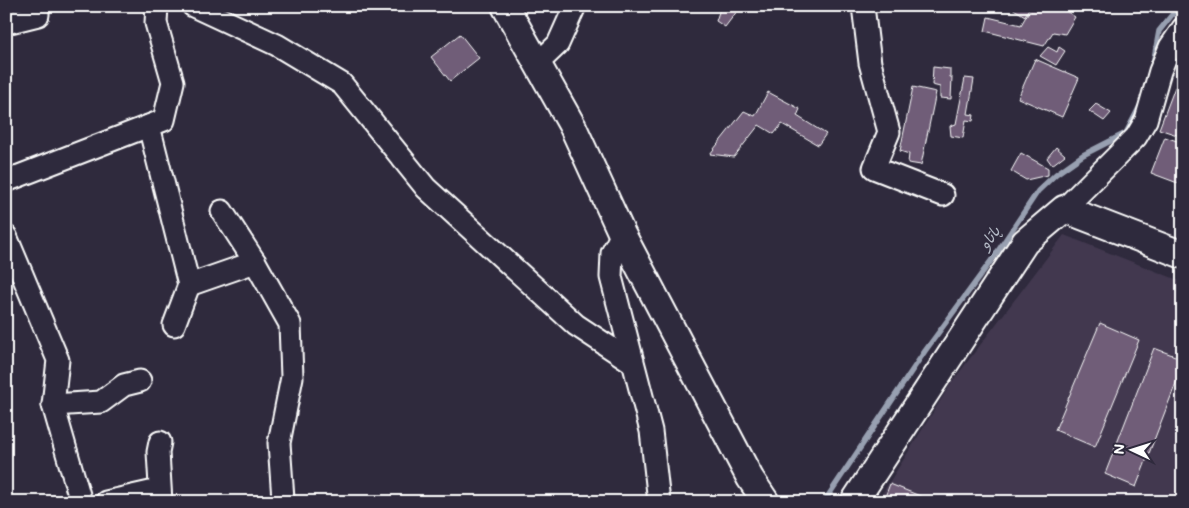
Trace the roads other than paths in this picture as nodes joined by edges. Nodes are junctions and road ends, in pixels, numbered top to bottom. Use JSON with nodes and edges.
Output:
{"nodes":[{"id":1,"x":38,"y":6,"type":"edge"},
{"id":2,"x":157,"y":6,"type":"edge"},
{"id":3,"x":193,"y":6,"type":"edge"},
{"id":4,"x":505,"y":6,"type":"edge"},
{"id":5,"x":575,"y":6,"type":"edge"},
{"id":6,"x":863,"y":6,"type":"edge"},
{"id":7,"x":6,"y":23,"type":"edge"},
{"id":8,"x":1183,"y":28,"type":"edge"},
{"id":9,"x":537,"y":64,"type":"junction"},
{"id":10,"x":148,"y":126,"type":"junction"},
{"id":11,"x":6,"y":181,"type":"edge"},
{"id":12,"x":943,"y":196,"type":"dead end"},
{"id":13,"x":1064,"y":209,"type":"junction"},
{"id":14,"x":222,"y":211,"type":"dead end"},
{"id":15,"x":622,"y":234,"type":"junction"},
{"id":16,"x":6,"y":236,"type":"edge"},
{"id":17,"x":1183,"y":255,"type":"edge"},
{"id":18,"x":255,"y":262,"type":"junction"},
{"id":19,"x":189,"y":285,"type":"junction"},
{"id":20,"x":174,"y":324,"type":"dead end"},
{"id":21,"x":632,"y":362,"type":"junction"},
{"id":22,"x":140,"y":381,"type":"dead end"},
{"id":23,"x":53,"y":405,"type":"junction"},
{"id":24,"x":160,"y":442,"type":"dead end"},
{"id":25,"x":160,"y":496,"type":"edge"},
{"id":26,"x":283,"y":499,"type":"dead end"},
{"id":27,"x":81,"y":502,"type":"edge"},
{"id":28,"x":106,"y":502,"type":"edge"},
{"id":29,"x":659,"y":502,"type":"edge"},
{"id":30,"x":766,"y":502,"type":"edge"},
{"id":31,"x":854,"y":502,"type":"edge"}],
"edges":[{"from":1,"to":7,"type":"street"},
{"from":2,"to":10,"type":"street"},
{"from":3,"to":21,"type":"street"},
{"from":4,"to":9,"type":"street"},
{"from":5,"to":9,"type":"street"},
{"from":6,"to":12,"type":"street"},
{"from":8,"to":13,"type":"street"},
{"from":9,"to":15,"type":"street"},
{"from":10,"to":11,"type":"street"},
{"from":10,"to":19,"type":"street"},
{"from":13,"to":17,"type":"street"},
{"from":13,"to":31,"type":"street"},
{"from":14,"to":18,"type":"street"},
{"from":15,"to":21,"type":"street"},
{"from":15,"to":30,"type":"street"},
{"from":16,"to":23,"type":"street"},
{"from":18,"to":19,"type":"street"},
{"from":18,"to":26,"type":"street"},
{"from":19,"to":20,"type":"street"},
{"from":21,"to":29,"type":"street"},
{"from":22,"to":23,"type":"street"},
{"from":23,"to":27,"type":"street"},
{"from":24,"to":25,"type":"street"},
{"from":25,"to":28,"type":"street"}]}
